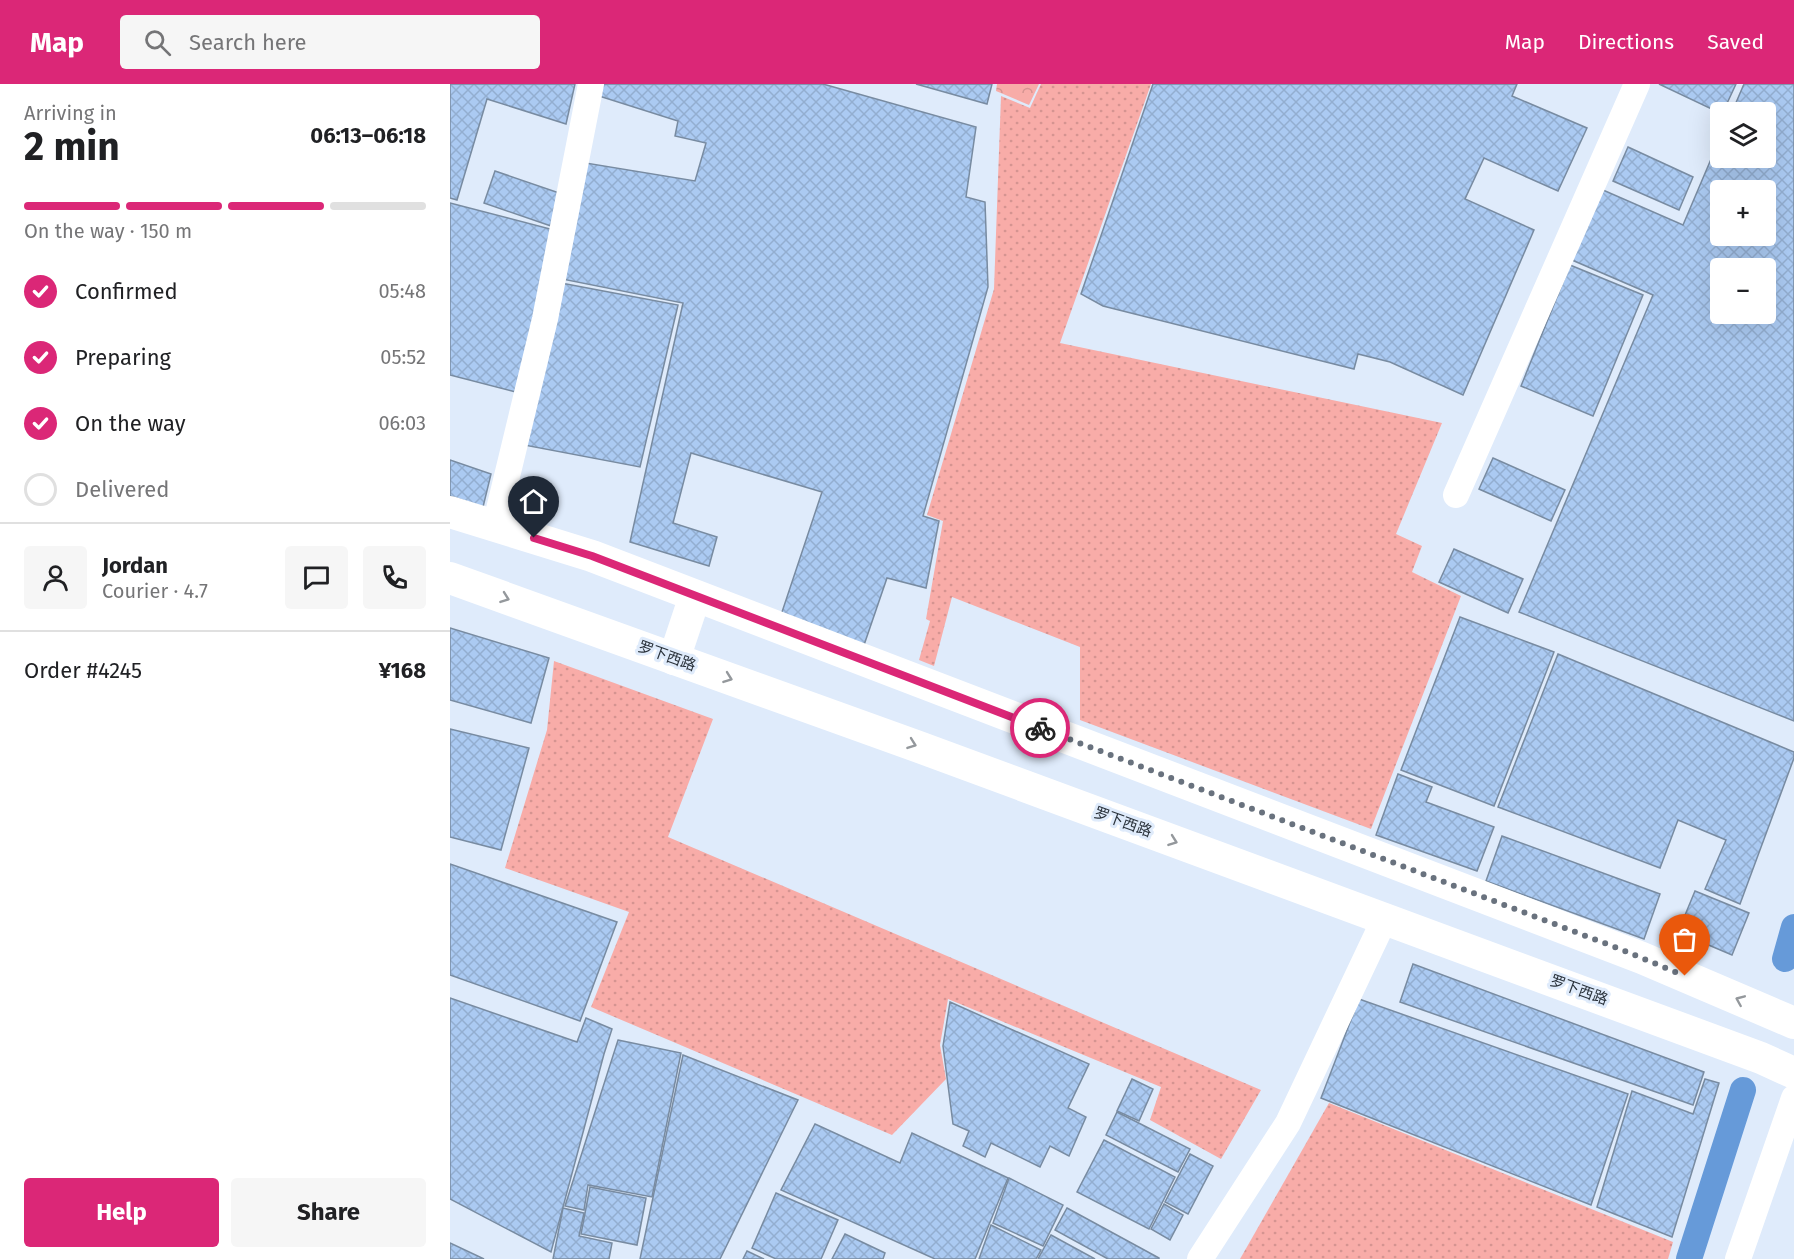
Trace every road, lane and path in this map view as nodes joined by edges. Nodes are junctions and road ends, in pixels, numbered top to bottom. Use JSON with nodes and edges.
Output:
{"nodes":[{"id":1,"x":591,"y":84,"type":"edge"},
{"id":2,"x":1637,"y":84,"type":"edge"},
{"id":3,"x":1456,"y":495,"type":"dead end"},
{"id":4,"x":450,"y":512,"type":"edge"},
{"id":5,"x":495,"y":526,"type":"junction"},
{"id":6,"x":450,"y":578,"type":"edge"},
{"id":7,"x":695,"y":596,"type":"junction"},
{"id":8,"x":674,"y":658,"type":"junction"},
{"id":9,"x":1385,"y":918,"type":"junction"},
{"id":10,"x":1794,"y":1023,"type":"edge"},
{"id":11,"x":1794,"y":1073,"type":"edge"},
{"id":12,"x":1794,"y":1098,"type":"edge"},
{"id":13,"x":1200,"y":1259,"type":"edge"},
{"id":14,"x":1738,"y":1259,"type":"edge"}],
"edges":[{"from":1,"to":5,"type":"street"},
{"from":2,"to":3,"type":"street"},
{"from":4,"to":5,"type":"main road"},
{"from":5,"to":7,"type":"main road"},
{"from":6,"to":8,"type":"main road","name":"罗下西路","one_way":true},
{"from":7,"to":8,"type":"main road"},
{"from":10,"to":7,"type":"main road","one_way":true},
{"from":8,"to":9,"type":"main road","name":"罗下西路","one_way":true},
{"from":9,"to":11,"type":"main road","name":"罗下西路"},
{"from":9,"to":13,"type":"street"},
{"from":12,"to":14,"type":"street"}]}
